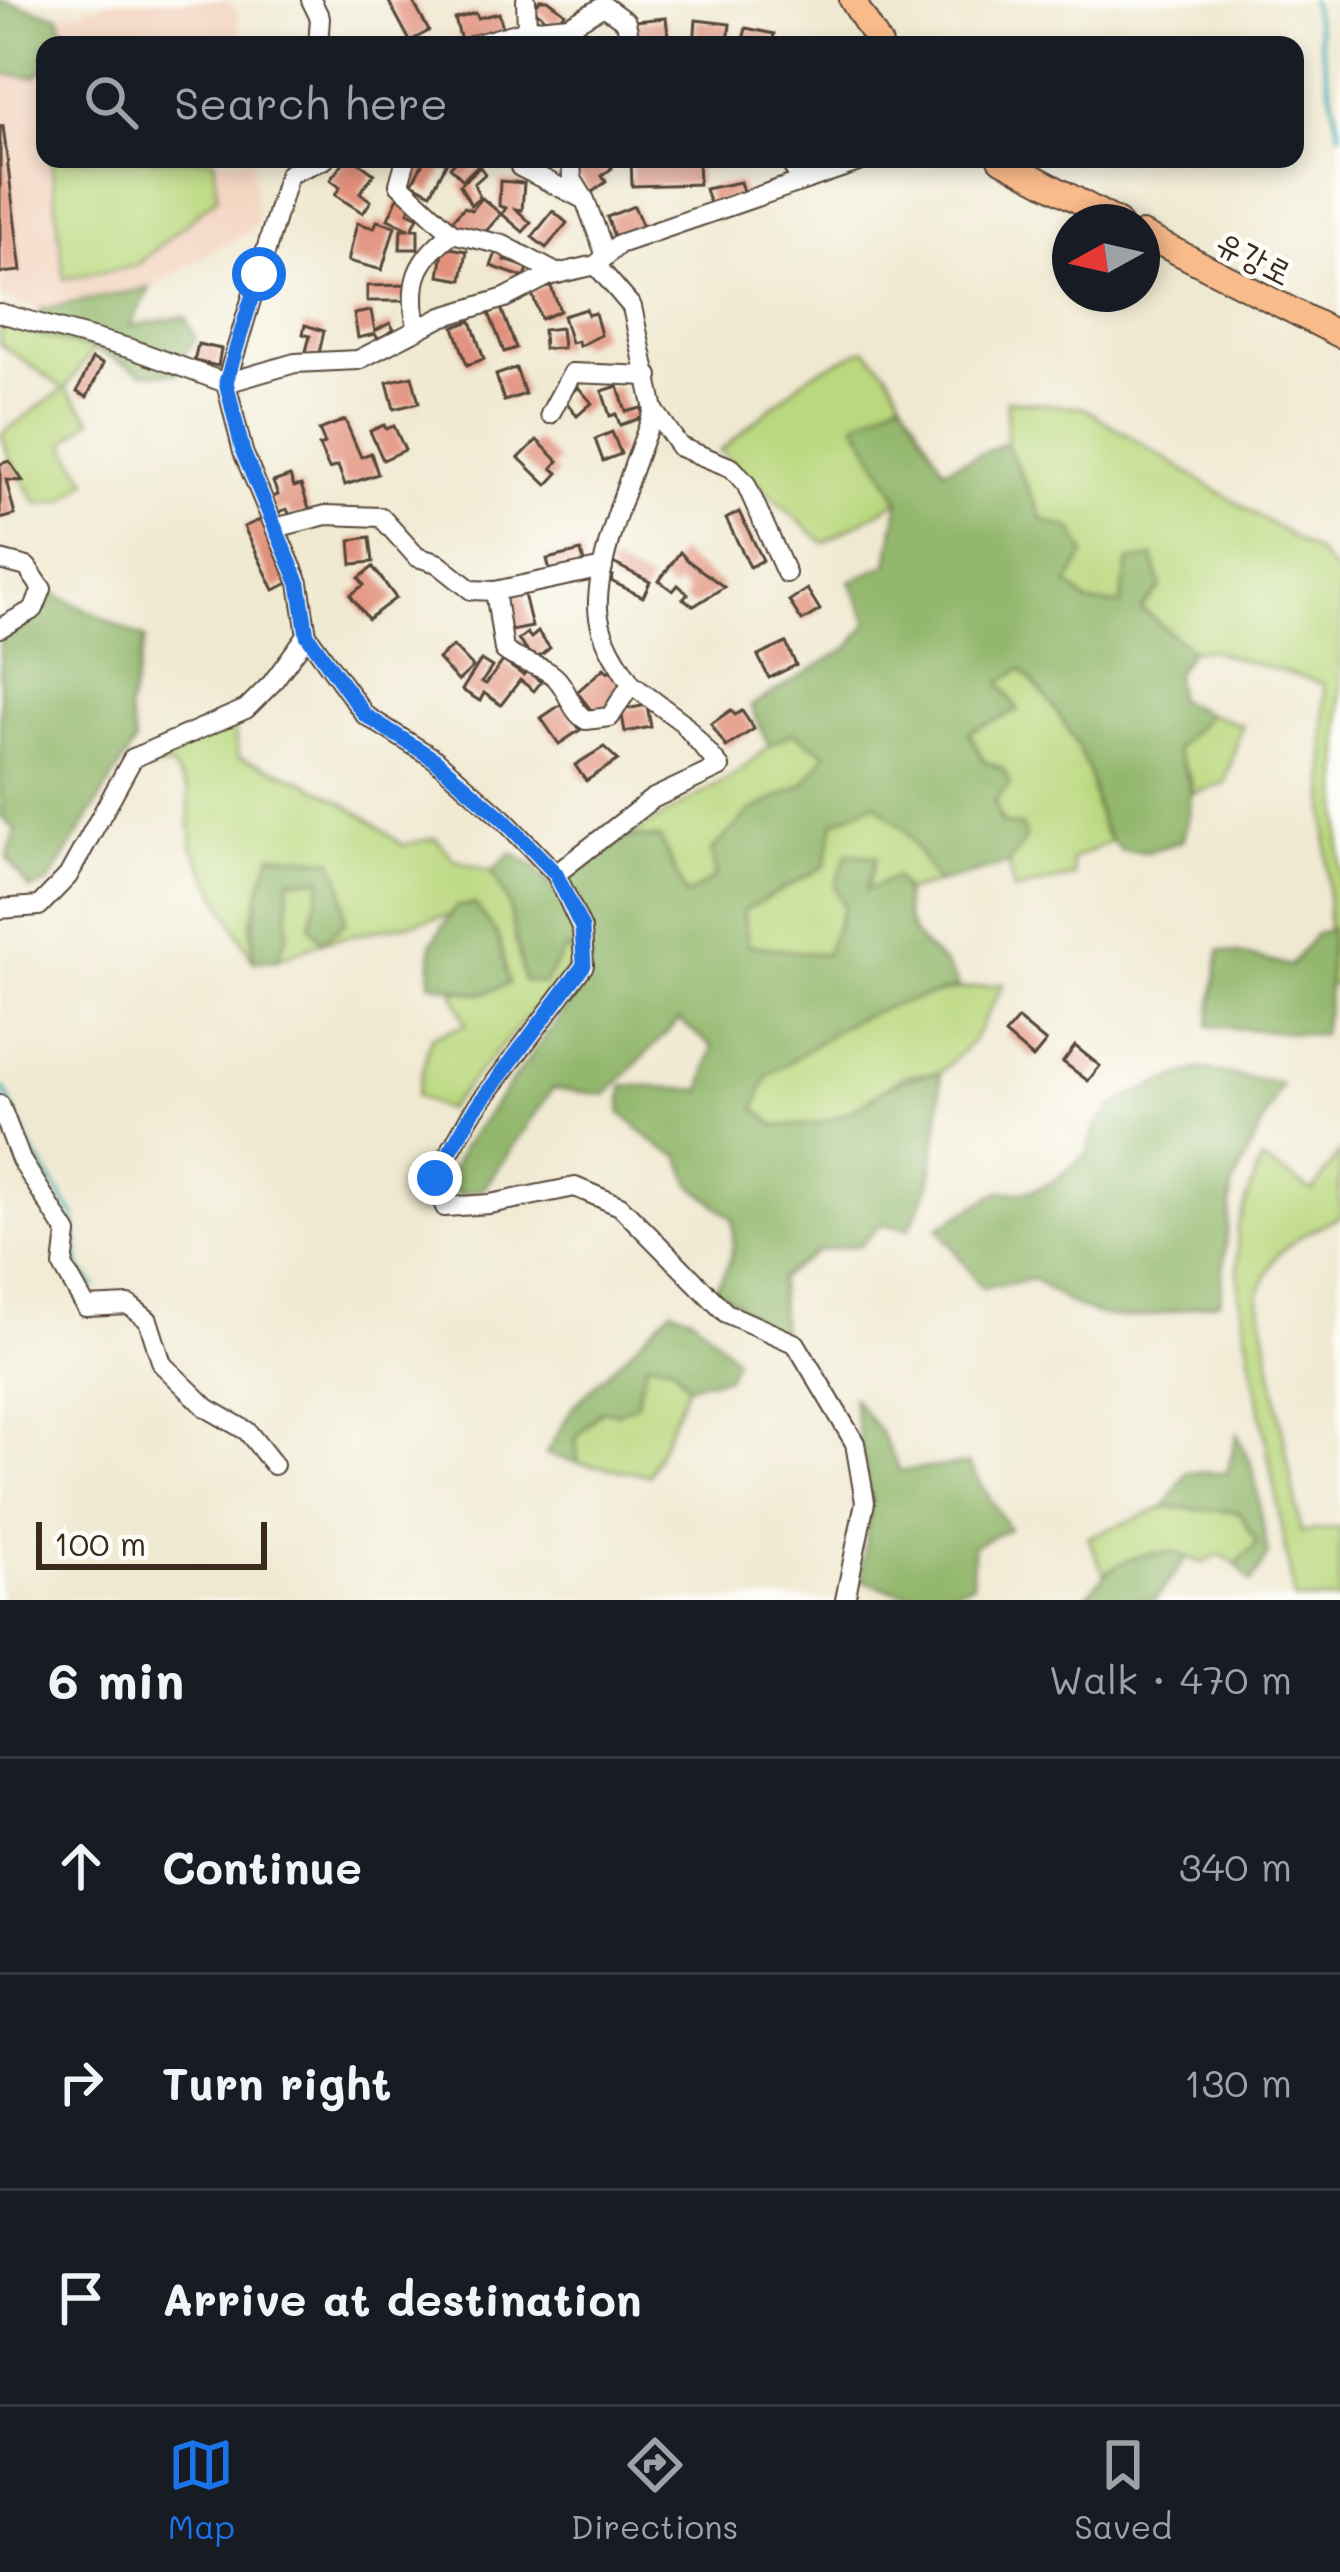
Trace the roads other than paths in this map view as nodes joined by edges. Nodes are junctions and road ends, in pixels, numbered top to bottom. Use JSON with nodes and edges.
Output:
{"nodes":[{"id":1,"x":311,"y":0,"type":"edge"},
{"id":2,"x":526,"y":0,"type":"edge"},
{"id":3,"x":852,"y":0,"type":"edge"},
{"id":4,"x":527,"y":30,"type":"junction"},
{"id":5,"x":319,"y":36,"type":"edge"},
{"id":6,"x":505,"y":36,"type":"edge"},
{"id":7,"x":629,"y":36,"type":"edge"},
{"id":8,"x":874,"y":36,"type":"edge"},
{"id":9,"x":291,"y":168,"type":"edge"},
{"id":10,"x":403,"y":168,"type":"edge"},
{"id":11,"x":522,"y":168,"type":"edge"},
{"id":12,"x":571,"y":168,"type":"edge"},
{"id":13,"x":794,"y":168,"type":"edge"},
{"id":14,"x":840,"y":168,"type":"edge"},
{"id":15,"x":1017,"y":168,"type":"edge"},
{"id":16,"x":802,"y":181,"type":"junction"},
{"id":17,"x":585,"y":200,"type":"junction"},
{"id":18,"x":1084,"y":204,"type":"edge"},
{"id":19,"x":452,"y":232,"type":"junction"},
{"id":20,"x":1160,"y":244,"type":"edge"},
{"id":21,"x":601,"y":261,"type":"junction"},
{"id":22,"x":558,"y":274,"type":"junction"},
{"id":23,"x":0,"y":313,"type":"edge"},
{"id":24,"x":417,"y":330,"type":"junction"},
{"id":25,"x":1340,"y":335,"type":"edge"},
{"id":26,"x":649,"y":376,"type":"junction"},
{"id":27,"x":226,"y":382,"type":"junction"},
{"id":28,"x":654,"y":410,"type":"junction"},
{"id":29,"x":550,"y":414,"type":"dead end"},
{"id":30,"x":275,"y":528,"type":"junction"},
{"id":31,"x":0,"y":560,"type":"edge"},
{"id":32,"x":603,"y":568,"type":"junction"},
{"id":33,"x":786,"y":573,"type":"dead end"},
{"id":34,"x":496,"y":591,"type":"junction"},
{"id":35,"x":0,"y":628,"type":"edge"},
{"id":36,"x":307,"y":635,"type":"junction"},
{"id":37,"x":631,"y":684,"type":"junction"},
{"id":38,"x":556,"y":874,"type":"junction"},
{"id":39,"x":0,"y":909,"type":"edge"},
{"id":40,"x":0,"y":1105,"type":"edge"},
{"id":41,"x":274,"y":1466,"type":"dead end"},
{"id":42,"x":845,"y":1600,"type":"edge"}],
"edges":[{"from":1,"to":5,"type":"street"},
{"from":2,"to":4,"type":"street"},
{"from":3,"to":8,"type":"main road"},
{"from":4,"to":6,"type":"street"},
{"from":4,"to":7,"type":"street"},
{"from":9,"to":27,"type":"street"},
{"from":10,"to":19,"type":"street"},
{"from":11,"to":17,"type":"street"},
{"from":12,"to":17,"type":"street"},
{"from":13,"to":16,"type":"street"},
{"from":14,"to":16,"type":"street"},
{"from":15,"to":18,"type":"main road"},
{"from":16,"to":21,"type":"street"},
{"from":17,"to":21,"type":"street"},
{"from":19,"to":22,"type":"street"},
{"from":19,"to":24,"type":"street"},
{"from":20,"to":25,"type":"main road","name":"유강로"},
{"from":21,"to":22,"type":"street"},
{"from":21,"to":26,"type":"street"},
{"from":22,"to":24,"type":"street"},
{"from":23,"to":27,"type":"street"},
{"from":24,"to":27,"type":"street"},
{"from":26,"to":28,"type":"street"},
{"from":26,"to":29,"type":"street"},
{"from":27,"to":30,"type":"street"},
{"from":28,"to":32,"type":"street"},
{"from":28,"to":33,"type":"street"},
{"from":30,"to":34,"type":"street"},
{"from":30,"to":36,"type":"street"},
{"from":31,"to":35,"type":"street"},
{"from":32,"to":34,"type":"street"},
{"from":32,"to":37,"type":"street"},
{"from":34,"to":37,"type":"street"},
{"from":36,"to":38,"type":"street"},
{"from":36,"to":39,"type":"street"},
{"from":37,"to":38,"type":"street"},
{"from":38,"to":42,"type":"street"},
{"from":40,"to":41,"type":"street"}]}
